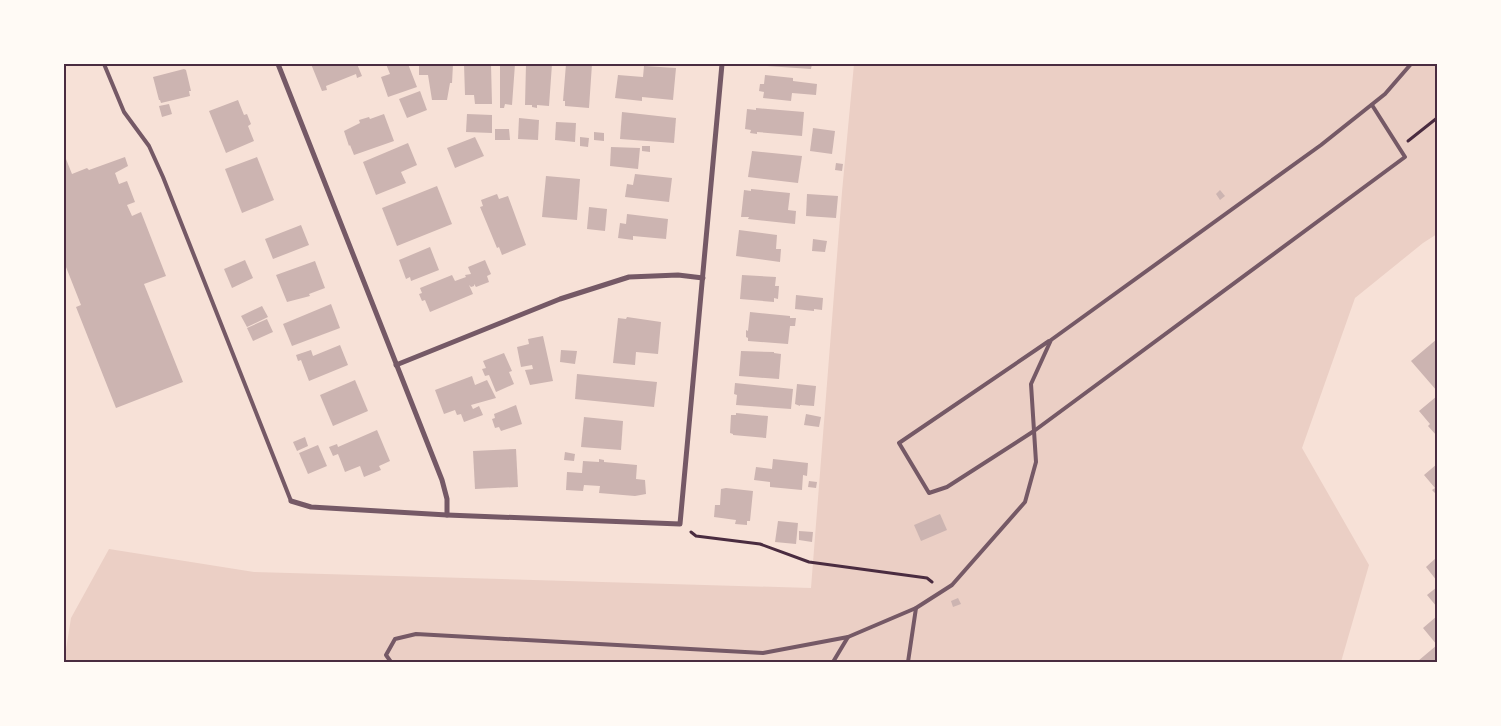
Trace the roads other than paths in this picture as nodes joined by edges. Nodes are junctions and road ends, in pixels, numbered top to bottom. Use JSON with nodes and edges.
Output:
{"nodes":[{"id":1,"x":104,"y":64,"type":"edge"},
{"id":2,"x":278,"y":64,"type":"edge"},
{"id":3,"x":722,"y":64,"type":"edge"},
{"id":4,"x":1411,"y":64,"type":"edge"},
{"id":5,"x":1372,"y":105,"type":"junction"},
{"id":6,"x":703,"y":278,"type":"junction"},
{"id":7,"x":1051,"y":340,"type":"junction"},
{"id":8,"x":396,"y":365,"type":"junction"},
{"id":9,"x":1034,"y":431,"type":"junction"},
{"id":10,"x":291,"y":502,"type":"joint"},
{"id":11,"x":447,"y":515,"type":"junction"},
{"id":12,"x":916,"y":608,"type":"junction"},
{"id":13,"x":848,"y":637,"type":"junction"},
{"id":14,"x":391,"y":662,"type":"edge"},
{"id":15,"x":833,"y":662,"type":"edge"},
{"id":16,"x":908,"y":662,"type":"edge"}],
"edges":[{"from":1,"to":10,"type":"lane"},
{"from":2,"to":8,"type":"street"},
{"from":3,"to":6,"type":"street"},
{"from":4,"to":5,"type":"lane"},
{"from":5,"to":7,"type":"lane"},
{"from":5,"to":9,"type":"lane"},
{"from":6,"to":8,"type":"street"},
{"from":6,"to":11,"type":"street"},
{"from":7,"to":9,"type":"lane"},
{"from":7,"to":9,"type":"lane"},
{"from":8,"to":11,"type":"street"},
{"from":9,"to":12,"type":"lane"},
{"from":10,"to":11,"type":"street"},
{"from":12,"to":13,"type":"lane"},
{"from":12,"to":16,"type":"lane"},
{"from":13,"to":14,"type":"lane"},
{"from":13,"to":15,"type":"lane"}]}
